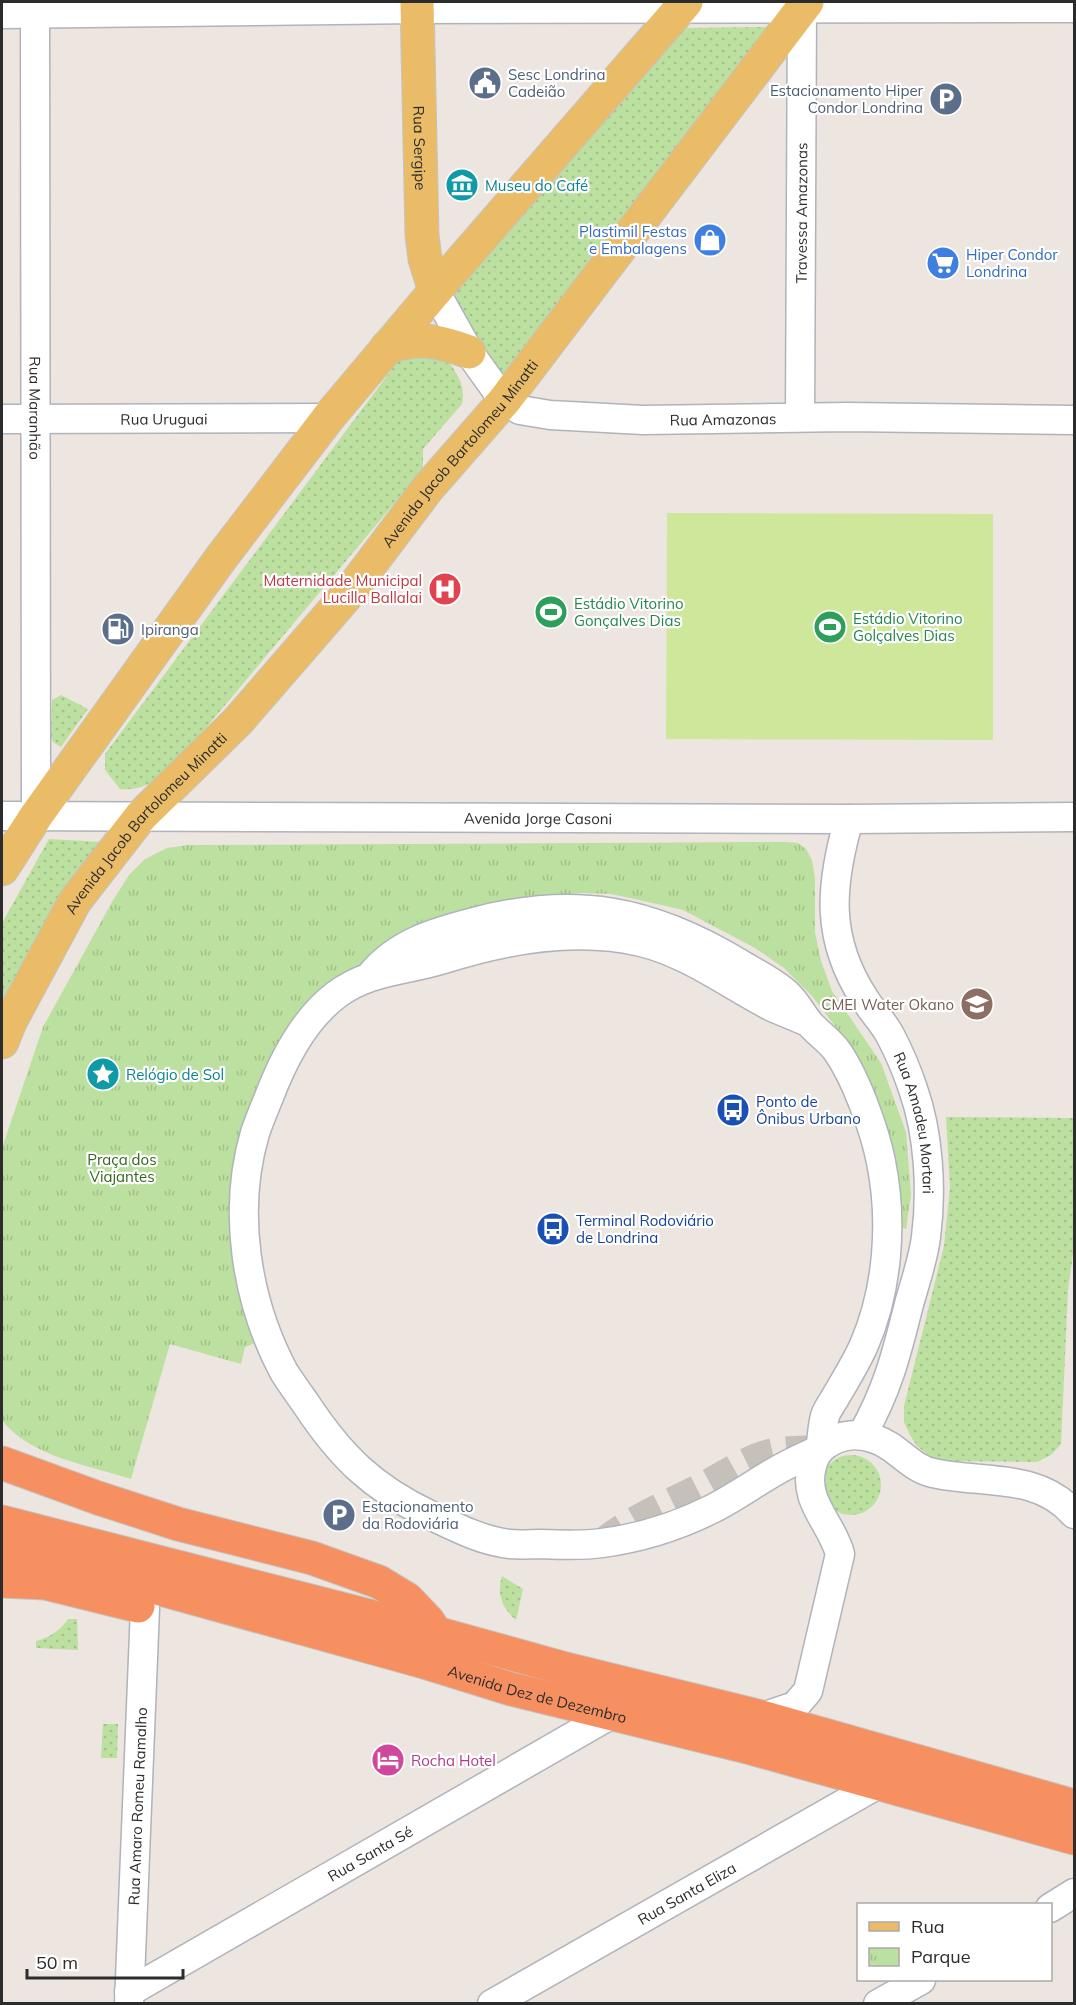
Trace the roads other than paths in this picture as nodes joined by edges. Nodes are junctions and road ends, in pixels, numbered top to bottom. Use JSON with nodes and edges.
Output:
{"nodes":[{"id":1,"x":417,"y":5,"type":"edge"},
{"id":2,"x":804,"y":5,"type":"edge"},
{"id":3,"x":682,"y":6,"type":"edge"},
{"id":4,"x":35,"y":8,"type":"edge"},
{"id":5,"x":1074,"y":8,"type":"edge"},
{"id":6,"x":2,"y":14,"type":"edge"},
{"id":7,"x":435,"y":291,"type":"junction"},
{"id":8,"x":387,"y":347,"type":"junction"},
{"id":9,"x":469,"y":352,"type":"junction"},
{"id":10,"x":504,"y":401,"type":"junction"},
{"id":11,"x":800,"y":417,"type":"junction"},
{"id":12,"x":2,"y":418,"type":"edge"},
{"id":13,"x":37,"y":418,"type":"junction"},
{"id":14,"x":328,"y":418,"type":"junction"},
{"id":15,"x":1074,"y":420,"type":"edge"},
{"id":16,"x":2,"y":816,"type":"edge"},
{"id":17,"x":36,"y":816,"type":"junction"},
{"id":18,"x":141,"y":816,"type":"junction"},
{"id":19,"x":1074,"y":817,"type":"edge"},
{"id":20,"x":849,"y":819,"type":"junction"},
{"id":21,"x":2,"y":869,"type":"edge"},
{"id":22,"x":2,"y":1042,"type":"edge"},
{"id":23,"x":862,"y":1435,"type":"junction"},
{"id":24,"x":820,"y":1449,"type":"junction"},
{"id":25,"x":2,"y":1463,"type":"edge"},
{"id":26,"x":1074,"y":1514,"type":"edge"},
{"id":27,"x":2,"y":1522,"type":"edge"},
{"id":28,"x":2,"y":1548,"type":"edge"},
{"id":29,"x":85,"y":1556,"type":"junction"},
{"id":30,"x":2,"y":1581,"type":"edge"},
{"id":31,"x":145,"y":1608,"type":"junction"},
{"id":32,"x":430,"y":1648,"type":"junction"},
{"id":33,"x":610,"y":1714,"type":"junction"},
{"id":34,"x":762,"y":1717,"type":"junction"},
{"id":35,"x":880,"y":1784,"type":"junction"},
{"id":36,"x":1074,"y":1806,"type":"edge"},
{"id":37,"x":1074,"y":1838,"type":"edge"},
{"id":38,"x":1074,"y":1893,"type":"edge"},
{"id":39,"x":1052,"y":1907,"type":"edge"},
{"id":40,"x":919,"y":1981,"type":"edge"},
{"id":41,"x":129,"y":1998,"type":"edge"},
{"id":42,"x":492,"y":2004,"type":"edge"},
{"id":43,"x":878,"y":2004,"type":"edge"}],
"edges":[{"from":1,"to":3,"type":"street"},
{"from":1,"to":4,"type":"street"},
{"from":1,"to":7,"type":"main road","name":"Rua Sergipe"},
{"from":2,"to":3,"type":"street"},
{"from":2,"to":5,"type":"street"},
{"from":2,"to":10,"type":"main road","name":"Avenida Jacob Bartolomeu Minatti"},
{"from":2,"to":11,"type":"street","name":"Travessa Amazonas"},
{"from":3,"to":7,"type":"main road"},
{"from":4,"to":6,"type":"street"},
{"from":4,"to":13,"type":"street","name":"Rua Maranhão"},
{"from":7,"to":8,"type":"main road"},
{"from":7,"to":9,"type":"street"},
{"from":8,"to":9,"type":"main road"},
{"from":8,"to":14,"type":"main road"},
{"from":9,"to":10,"type":"street"},
{"from":10,"to":11,"type":"street","name":"Rua Amazonas"},
{"from":10,"to":18,"type":"main road","name":"Avenida Jacob Bartolomeu Minatti"},
{"from":11,"to":15,"type":"street","name":"Rua Amazonas"},
{"from":12,"to":13,"type":"street","name":"Rua Uruguai"},
{"from":13,"to":14,"type":"street","name":"Rua Uruguai"},
{"from":13,"to":17,"type":"street","name":"Rua Maranhão"},
{"from":14,"to":17,"type":"main road"},
{"from":16,"to":17,"type":"street","name":"Avenida Jorge Casoni"},
{"from":17,"to":18,"type":"street","name":"Avenida Jorge Casoni"},
{"from":17,"to":21,"type":"main road"},
{"from":18,"to":20,"type":"street","name":"Avenida Jorge Casoni"},
{"from":18,"to":22,"type":"main road","name":"Avenida Jacob Bartolomeu Minatti"},
{"from":19,"to":20,"type":"street","name":"Avenida Jorge Casoni"},
{"from":20,"to":23,"type":"street","name":"Rua Amadeu Mortari"},
{"from":23,"to":24,"type":"street"},
{"from":23,"to":26,"type":"street"},
{"from":24,"to":24,"type":"street"},
{"from":24,"to":34,"type":"street"},
{"from":25,"to":32,"type":"highway"},
{"from":27,"to":29,"type":"highway","name":"Avenida Dez de Dezembro"},
{"from":28,"to":29,"type":"highway","name":"Avenida Dez de Dezembro"},
{"from":29,"to":32,"type":"highway","name":"Avenida Dez de Dezembro"},
{"from":30,"to":31,"type":"highway"},
{"from":31,"to":32,"type":"highway"},
{"from":31,"to":41,"type":"street","name":"Rua Amaro Romeu Ramalho"},
{"from":32,"to":33,"type":"highway","name":"Avenida Dez de Dezembro"},
{"from":32,"to":34,"type":"highway","name":"Avenida Dez de Dezembro"},
{"from":33,"to":35,"type":"highway","name":"Avenida Dez de Dezembro"},
{"from":33,"to":41,"type":"street","name":"Rua Santa Sé"},
{"from":34,"to":36,"type":"highway","name":"Avenida Dez de Dezembro"},
{"from":35,"to":37,"type":"highway","name":"Avenida Dez de Dezembro"},
{"from":35,"to":42,"type":"street","name":"Rua Santa Eliza"},
{"from":38,"to":39,"type":"street"},
{"from":40,"to":43,"type":"street"}]}
